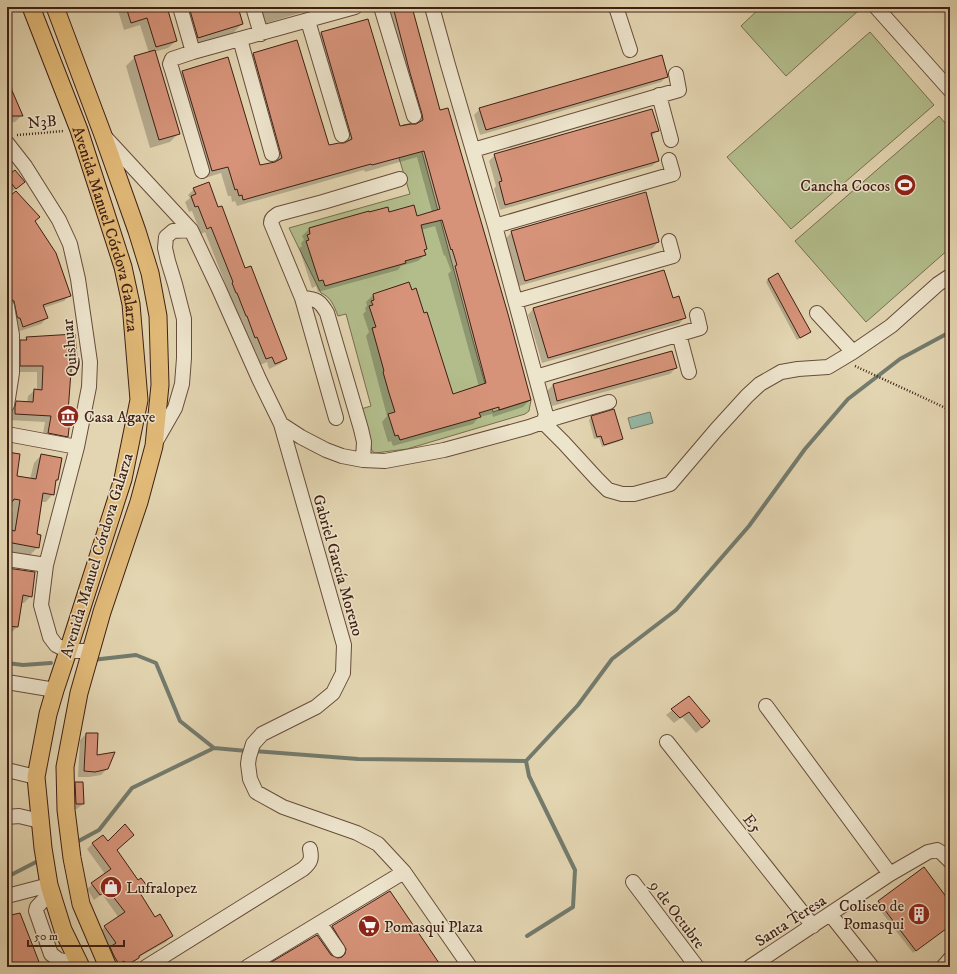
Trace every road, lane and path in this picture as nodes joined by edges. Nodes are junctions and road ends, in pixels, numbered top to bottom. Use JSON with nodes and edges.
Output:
{"nodes":[{"id":1,"x":31,"y":7,"type":"edge"},
{"id":2,"x":55,"y":7,"type":"edge"},
{"id":3,"x":180,"y":7,"type":"edge"},
{"id":4,"x":253,"y":7,"type":"edge"},
{"id":5,"x":355,"y":7,"type":"edge"},
{"id":6,"x":381,"y":7,"type":"edge"},
{"id":7,"x":616,"y":7,"type":"edge"},
{"id":8,"x":876,"y":7,"type":"edge"},
{"id":9,"x":436,"y":8,"type":"edge"},
{"id":10,"x":331,"y":10,"type":"edge"},
{"id":11,"x":308,"y":21,"type":"junction"},
{"id":12,"x":261,"y":34,"type":"junction"},
{"id":13,"x":240,"y":39,"type":"junction"},
{"id":14,"x":630,"y":50,"type":"dead end"},
{"id":15,"x":193,"y":52,"type":"junction"},
{"id":16,"x":676,"y":74,"type":"dead end"},
{"id":17,"x":950,"y":90,"type":"edge"},
{"id":18,"x":659,"y":95,"type":"junction"},
{"id":19,"x":414,"y":116,"type":"dead end"},
{"id":20,"x":79,"y":130,"type":"junction"},
{"id":21,"x":103,"y":135,"type":"junction"},
{"id":22,"x":342,"y":135,"type":"dead end"},
{"id":23,"x":10,"y":139,"type":"edge"},
{"id":24,"x":671,"y":140,"type":"dead end"},
{"id":25,"x":473,"y":150,"type":"junction"},
{"id":26,"x":272,"y":154,"type":"dead end"},
{"id":27,"x":669,"y":160,"type":"dead end"},
{"id":28,"x":202,"y":171,"type":"dead end"},
{"id":29,"x":400,"y":179,"type":"dead end"},
{"id":30,"x":495,"y":226,"type":"junction"},
{"id":31,"x":190,"y":230,"type":"junction"},
{"id":32,"x":669,"y":241,"type":"dead end"},
{"id":33,"x":950,"y":276,"type":"edge"},
{"id":34,"x":302,"y":298,"type":"junction"},
{"id":35,"x":516,"y":301,"type":"junction"},
{"id":36,"x":7,"y":306,"type":"edge"},
{"id":37,"x":817,"y":313,"type":"dead end"},
{"id":38,"x":696,"y":315,"type":"dead end"},
{"id":39,"x":679,"y":334,"type":"junction"},
{"id":40,"x":848,"y":356,"type":"junction"},
{"id":41,"x":689,"y":372,"type":"dead end"},
{"id":42,"x":536,"y":377,"type":"junction"},
{"id":43,"x":609,"y":402,"type":"dead end"},
{"id":44,"x":7,"y":405,"type":"edge"},
{"id":45,"x":950,"y":410,"type":"edge"},
{"id":46,"x":336,"y":418,"type":"dead end"},
{"id":47,"x":543,"y":422,"type":"junction"},
{"id":48,"x":281,"y":424,"type":"junction"},
{"id":49,"x":7,"y":434,"type":"edge"},
{"id":50,"x":77,"y":446,"type":"junction"},
{"id":51,"x":154,"y":446,"type":"junction"},
{"id":52,"x":363,"y":460,"type":"junction"},
{"id":53,"x":7,"y":560,"type":"edge"},
{"id":54,"x":46,"y":566,"type":"junction"},
{"id":55,"x":82,"y":605,"type":"junction"},
{"id":56,"x":102,"y":612,"type":"junction"},
{"id":57,"x":68,"y":651,"type":"junction"},
{"id":58,"x":91,"y":651,"type":"junction"},
{"id":59,"x":7,"y":682,"type":"edge"},
{"id":60,"x":55,"y":690,"type":"junction"},
{"id":61,"x":766,"y":706,"type":"dead end"},
{"id":62,"x":667,"y":742,"type":"dead end"},
{"id":63,"x":7,"y":770,"type":"edge"},
{"id":64,"x":36,"y":777,"type":"junction"},
{"id":65,"x":7,"y":817,"type":"edge"},
{"id":66,"x":40,"y":821,"type":"junction"},
{"id":67,"x":310,"y":849,"type":"dead end"},
{"id":68,"x":950,"y":861,"type":"edge"},
{"id":69,"x":404,"y":872,"type":"junction"},
{"id":70,"x":890,"y":874,"type":"junction"},
{"id":71,"x":632,"y":882,"type":"dead end"},
{"id":72,"x":51,"y":888,"type":"junction"},
{"id":73,"x":7,"y":896,"type":"edge"},
{"id":74,"x":830,"y":914,"type":"junction"},
{"id":75,"x":320,"y":924,"type":"junction"},
{"id":76,"x":813,"y":926,"type":"junction"},
{"id":77,"x":338,"y":950,"type":"dead end"},
{"id":78,"x":950,"y":959,"type":"edge"},
{"id":79,"x":255,"y":965,"type":"edge"},
{"id":80,"x":469,"y":965,"type":"edge"},
{"id":81,"x":81,"y":966,"type":"edge"},
{"id":82,"x":108,"y":967,"type":"edge"},
{"id":83,"x":146,"y":967,"type":"edge"},
{"id":84,"x":697,"y":967,"type":"edge"},
{"id":85,"x":750,"y":967,"type":"edge"},
{"id":86,"x":872,"y":967,"type":"edge"},
{"id":87,"x":943,"y":967,"type":"edge"}],
"edges":[{"from":1,"to":20,"type":"main road","name":"Avenida Manuel Córdova Galarza"},
{"from":2,"to":21,"type":"main road","name":"Avenida Manuel Córdova Galarza"},
{"from":3,"to":15,"type":"street"},
{"from":4,"to":12,"type":"street"},
{"from":5,"to":10,"type":"street"},
{"from":6,"to":19,"type":"street"},
{"from":7,"to":14,"type":"street"},
{"from":8,"to":17,"type":"street"},
{"from":9,"to":25,"type":"street"},
{"from":10,"to":11,"type":"street"},
{"from":11,"to":12,"type":"street"},
{"from":11,"to":22,"type":"street"},
{"from":12,"to":13,"type":"street"},
{"from":13,"to":15,"type":"street"},
{"from":13,"to":26,"type":"street"},
{"from":15,"to":28,"type":"street"},
{"from":16,"to":18,"type":"street"},
{"from":18,"to":24,"type":"street"},
{"from":18,"to":25,"type":"street"},
{"from":20,"to":23,"type":"path","name":"N3B"},
{"from":20,"to":55,"type":"main road","name":"Avenida Manuel Córdova Galarza"},
{"from":21,"to":31,"type":"street","name":"Gabriel García Moreno"},
{"from":21,"to":51,"type":"main road","name":"Avenida Manuel Córdova Galarza"},
{"from":23,"to":50,"type":"street","name":"Quishuar"},
{"from":25,"to":30,"type":"street"},
{"from":27,"to":30,"type":"street"},
{"from":29,"to":34,"type":"street"},
{"from":30,"to":35,"type":"street"},
{"from":31,"to":48,"type":"street","name":"Gabriel García Moreno"},
{"from":31,"to":51,"type":"street"},
{"from":32,"to":35,"type":"street"},
{"from":33,"to":40,"type":"street"},
{"from":34,"to":46,"type":"street"},
{"from":34,"to":52,"type":"street"},
{"from":35,"to":42,"type":"street"},
{"from":36,"to":44,"type":"street"},
{"from":37,"to":40,"type":"street"},
{"from":38,"to":39,"type":"street"},
{"from":39,"to":41,"type":"street"},
{"from":39,"to":42,"type":"street"},
{"from":40,"to":45,"type":"path"},
{"from":40,"to":47,"type":"street"},
{"from":42,"to":47,"type":"street"},
{"from":43,"to":47,"type":"street"},
{"from":47,"to":52,"type":"street"},
{"from":48,"to":52,"type":"street"},
{"from":48,"to":69,"type":"street","name":"Gabriel García Moreno"},
{"from":49,"to":50,"type":"street"},
{"from":50,"to":54,"type":"street","name":"Quishuar"},
{"from":51,"to":56,"type":"main road","name":"Avenida Manuel Córdova Galarza"},
{"from":53,"to":54,"type":"street"},
{"from":54,"to":57,"type":"street","name":"Quishuar"},
{"from":55,"to":56,"type":"main road"},
{"from":55,"to":57,"type":"main road","name":"Avenida Manuel Córdova Galarza"},
{"from":56,"to":58,"type":"main road","name":"Avenida Manuel Córdova Galarza"},
{"from":57,"to":58,"type":"street"},
{"from":57,"to":60,"type":"main road","name":"Avenida Manuel Córdova Galarza"},
{"from":58,"to":82,"type":"main road","name":"Avenida Manuel Córdova Galarza"},
{"from":59,"to":60,"type":"street"},
{"from":60,"to":64,"type":"main road","name":"Avenida Manuel Córdova Galarza"},
{"from":61,"to":70,"type":"street"},
{"from":62,"to":76,"type":"street","name":"E5"},
{"from":63,"to":64,"type":"street"},
{"from":64,"to":66,"type":"main road","name":"Avenida Manuel Córdova Galarza"},
{"from":65,"to":66,"type":"street"},
{"from":66,"to":72,"type":"main road","name":"Avenida Manuel Córdova Galarza"},
{"from":67,"to":83,"type":"street"},
{"from":68,"to":70,"type":"street","name":"Santa Teresa"},
{"from":69,"to":75,"type":"street"},
{"from":69,"to":80,"type":"street","name":"Gabriel García Moreno"},
{"from":70,"to":74,"type":"street","name":"Santa Teresa"},
{"from":71,"to":84,"type":"street","name":"9 de Octubre"},
{"from":72,"to":73,"type":"street"},
{"from":72,"to":81,"type":"main road","name":"Avenida Manuel Córdova Galarza"},
{"from":74,"to":76,"type":"street","name":"Santa Teresa"},
{"from":74,"to":86,"type":"street"},
{"from":75,"to":77,"type":"street"},
{"from":75,"to":79,"type":"street"},
{"from":76,"to":85,"type":"street","name":"Santa Teresa"},
{"from":78,"to":87,"type":"street"}]}
